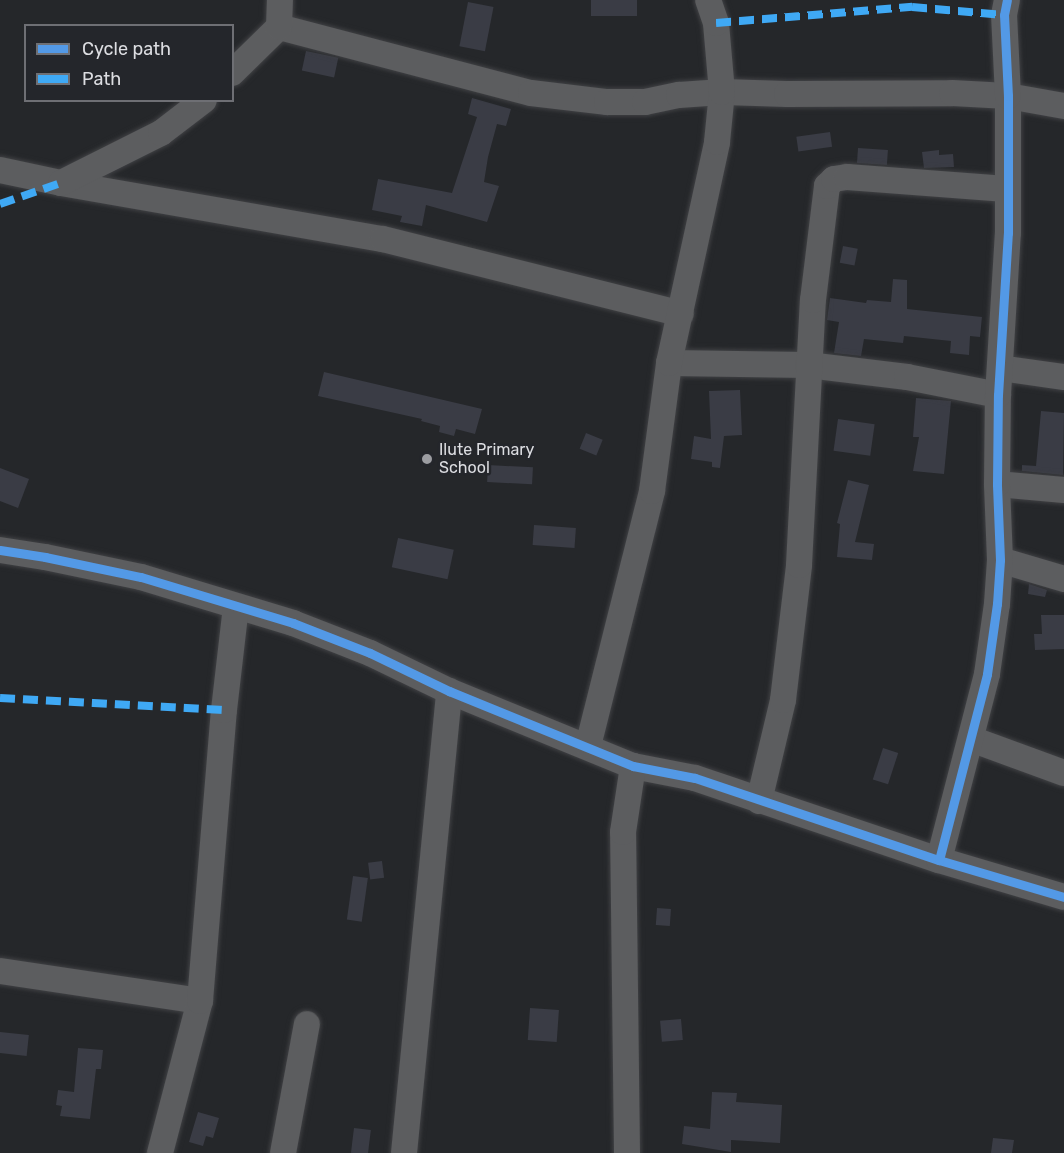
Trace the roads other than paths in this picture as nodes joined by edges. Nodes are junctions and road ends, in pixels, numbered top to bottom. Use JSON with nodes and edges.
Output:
{"nodes":[{"id":1,"x":280,"y":0,"type":"edge"},
{"id":2,"x":708,"y":0,"type":"edge"},
{"id":3,"x":1007,"y":0,"type":"edge"},
{"id":4,"x":279,"y":27,"type":"junction"},
{"id":5,"x":234,"y":71,"type":"edge"},
{"id":6,"x":722,"y":92,"type":"junction"},
{"id":7,"x":1008,"y":96,"type":"junction"},
{"id":8,"x":201,"y":102,"type":"edge"},
{"id":9,"x":1064,"y":106,"type":"edge"},
{"id":10,"x":0,"y":170,"type":"edge"},
{"id":11,"x":61,"y":183,"type":"junction"},
{"id":12,"x":1007,"y":189,"type":"junction"},
{"id":13,"x":681,"y":314,"type":"junction"},
{"id":14,"x":669,"y":363,"type":"junction"},
{"id":15,"x":808,"y":364,"type":"junction"},
{"id":16,"x":1000,"y":368,"type":"junction"},
{"id":17,"x":1064,"y":377,"type":"edge"},
{"id":18,"x":998,"y":395,"type":"junction"},
{"id":19,"x":997,"y":484,"type":"junction"},
{"id":20,"x":1064,"y":490,"type":"edge"},
{"id":21,"x":0,"y":550,"type":"edge"},
{"id":22,"x":1000,"y":560,"type":"junction"},
{"id":23,"x":1064,"y":579,"type":"edge"},
{"id":24,"x":236,"y":607,"type":"junction"},
{"id":25,"x":449,"y":691,"type":"junction"},
{"id":26,"x":971,"y":739,"type":"junction"},
{"id":27,"x":588,"y":746,"type":"junction"},
{"id":28,"x":633,"y":766,"type":"junction"},
{"id":29,"x":1064,"y":773,"type":"edge"},
{"id":30,"x":759,"y":801,"type":"junction"},
{"id":31,"x":939,"y":860,"type":"junction"},
{"id":32,"x":1064,"y":897,"type":"edge"},
{"id":33,"x":0,"y":971,"type":"edge"},
{"id":34,"x":200,"y":1001,"type":"junction"},
{"id":35,"x":307,"y":1024,"type":"dead end"},
{"id":36,"x":160,"y":1153,"type":"edge"},
{"id":37,"x":284,"y":1153,"type":"edge"},
{"id":38,"x":404,"y":1153,"type":"edge"},
{"id":39,"x":627,"y":1153,"type":"edge"}],
"edges":[{"from":1,"to":4,"type":"street"},
{"from":2,"to":6,"type":"street"},
{"from":3,"to":7,"type":"street"},
{"from":4,"to":5,"type":"street"},
{"from":4,"to":6,"type":"street"},
{"from":6,"to":7,"type":"street"},
{"from":6,"to":13,"type":"street"},
{"from":7,"to":9,"type":"street"},
{"from":7,"to":12,"type":"street"},
{"from":8,"to":11,"type":"street"},
{"from":10,"to":11,"type":"street"},
{"from":11,"to":13,"type":"street"},
{"from":12,"to":15,"type":"street"},
{"from":12,"to":16,"type":"street"},
{"from":13,"to":14,"type":"street"},
{"from":14,"to":15,"type":"street"},
{"from":14,"to":27,"type":"street"},
{"from":15,"to":18,"type":"street"},
{"from":15,"to":30,"type":"street"},
{"from":16,"to":17,"type":"street"},
{"from":16,"to":18,"type":"street"},
{"from":18,"to":19,"type":"street"},
{"from":19,"to":20,"type":"street"},
{"from":19,"to":22,"type":"street"},
{"from":21,"to":24,"type":"street"},
{"from":22,"to":23,"type":"street"},
{"from":22,"to":26,"type":"street"},
{"from":24,"to":25,"type":"street"},
{"from":24,"to":34,"type":"street"},
{"from":25,"to":27,"type":"street"},
{"from":25,"to":38,"type":"street"},
{"from":26,"to":29,"type":"street"},
{"from":26,"to":31,"type":"street"},
{"from":27,"to":28,"type":"street"},
{"from":28,"to":30,"type":"street"},
{"from":28,"to":39,"type":"street"},
{"from":30,"to":31,"type":"street"},
{"from":31,"to":32,"type":"street"},
{"from":33,"to":34,"type":"street"},
{"from":34,"to":36,"type":"street"},
{"from":35,"to":37,"type":"street"}]}
